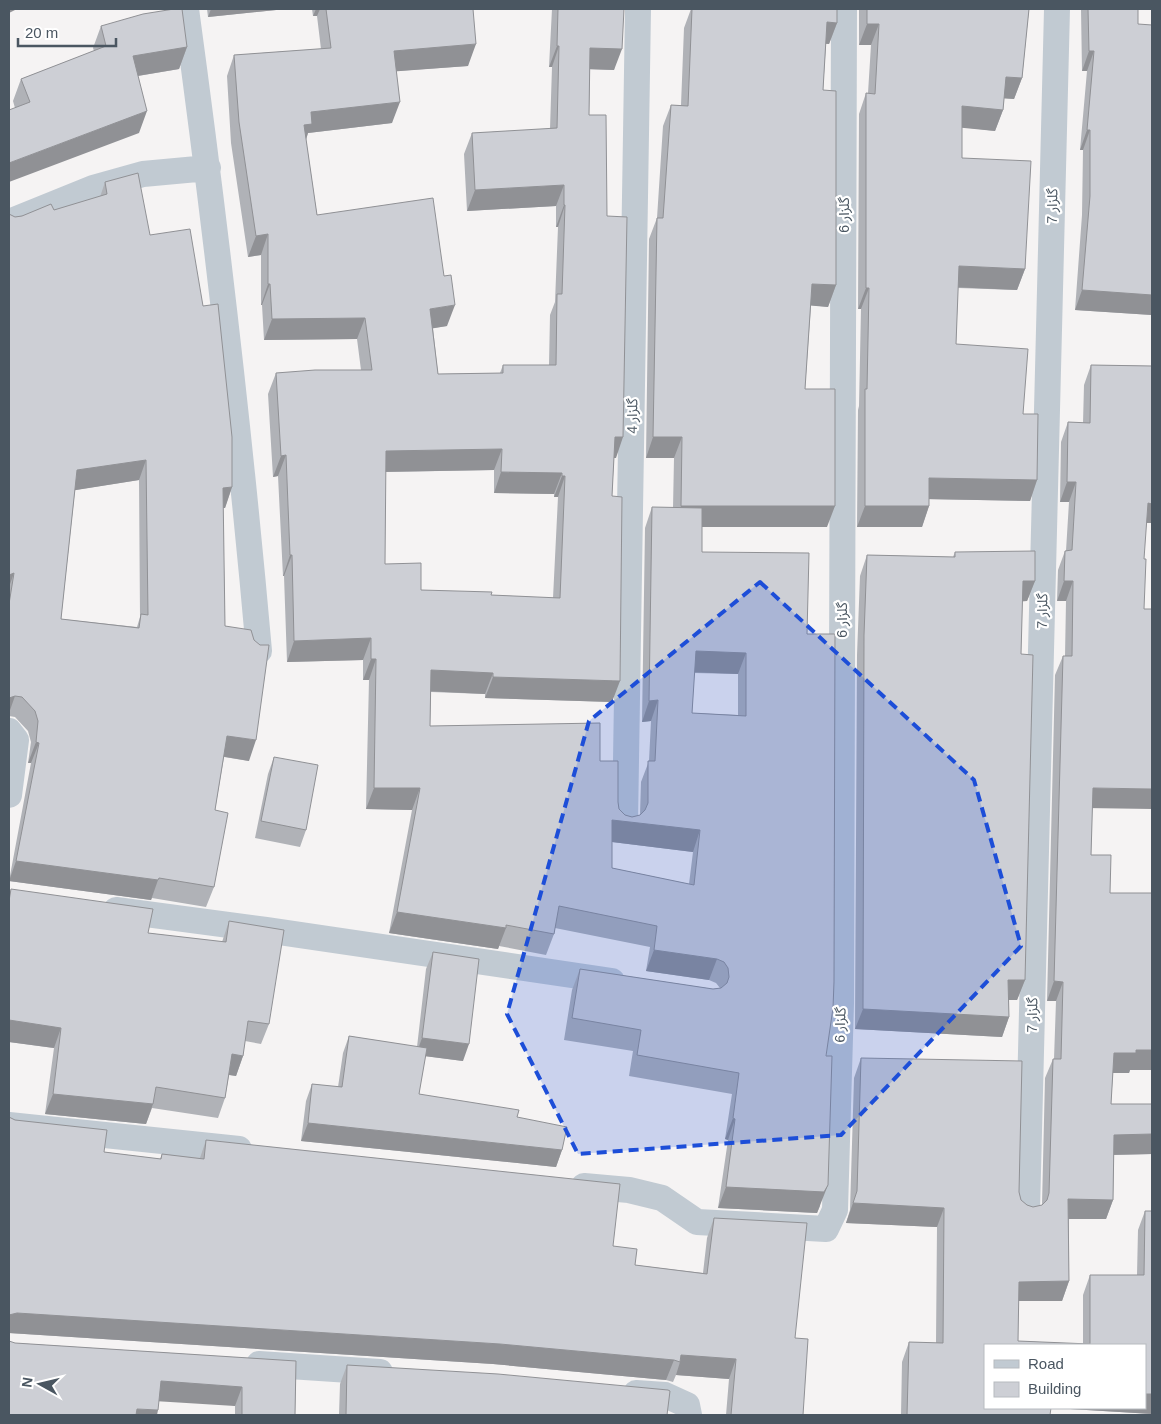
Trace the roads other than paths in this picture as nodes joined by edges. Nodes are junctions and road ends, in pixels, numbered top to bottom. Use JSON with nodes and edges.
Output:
{"nodes":[{"id":1,"x":186,"y":9,"type":"edge"},
{"id":2,"x":638,"y":9,"type":"edge"},
{"id":3,"x":844,"y":9,"type":"edge"},
{"id":4,"x":1057,"y":9,"type":"edge"},
{"id":5,"x":208,"y":168,"type":"junction"},
{"id":6,"x":9,"y":222,"type":"edge"},
{"id":7,"x":259,"y":651,"type":"edge"},
{"id":8,"x":9,"y":731,"type":"edge"},
{"id":9,"x":9,"y":795,"type":"edge"},
{"id":10,"x":625,"y":823,"type":"edge"},
{"id":11,"x":88,"y":906,"type":"edge"},
{"id":12,"x":639,"y":985,"type":"edge"},
{"id":13,"x":9,"y":1125,"type":"edge"},
{"id":14,"x":267,"y":1152,"type":"edge"},
{"id":15,"x":565,"y":1184,"type":"edge"},
{"id":16,"x":1027,"y":1212,"type":"edge"},
{"id":17,"x":236,"y":1362,"type":"edge"},
{"id":18,"x":403,"y":1373,"type":"edge"},
{"id":19,"x":616,"y":1391,"type":"edge"},
{"id":20,"x":689,"y":1415,"type":"edge"}],
"edges":[{"from":1,"to":5,"type":"street"},
{"from":2,"to":10,"type":"street","name":"گلزار 4"},
{"from":3,"to":15,"type":"street","name":"گلزار 6"},
{"from":4,"to":16,"type":"street","name":"گلزار 7"},
{"from":5,"to":6,"type":"street"},
{"from":5,"to":7,"type":"street"},
{"from":8,"to":9,"type":"street"},
{"from":11,"to":12,"type":"street"},
{"from":13,"to":14,"type":"street"},
{"from":17,"to":18,"type":"street"},
{"from":19,"to":20,"type":"street"}]}
